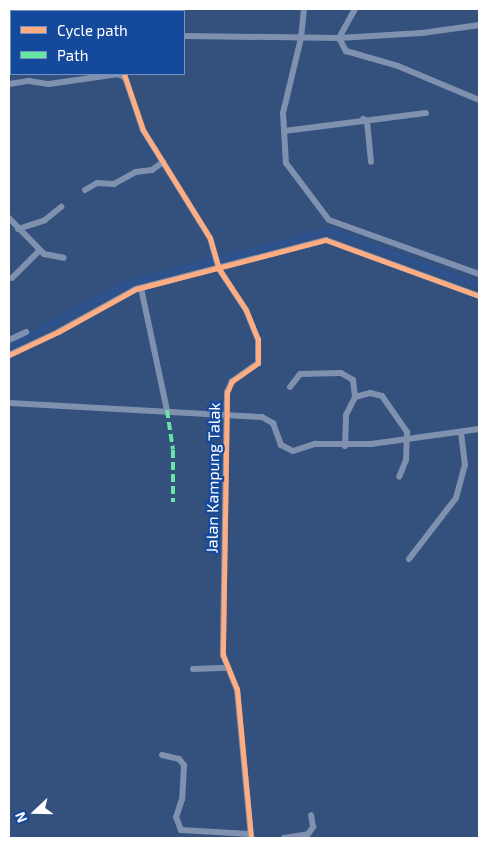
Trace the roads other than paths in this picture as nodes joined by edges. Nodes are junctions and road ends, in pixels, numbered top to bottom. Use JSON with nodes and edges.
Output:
{"nodes":[{"id":1,"x":304,"y":9,"type":"edge"},
{"id":2,"x":355,"y":9,"type":"edge"},
{"id":3,"x":479,"y":25,"type":"edge"},
{"id":4,"x":185,"y":36,"type":"edge"},
{"id":5,"x":301,"y":38,"type":"junction"},
{"id":6,"x":339,"y":38,"type":"junction"},
{"id":7,"x":112,"y":75,"type":"edge"},
{"id":8,"x":124,"y":75,"type":"edge"},
{"id":9,"x":9,"y":84,"type":"edge"},
{"id":10,"x":479,"y":100,"type":"edge"},
{"id":11,"x":426,"y":113,"type":"dead end"},
{"id":12,"x":363,"y":119,"type":"junction"},
{"id":13,"x":284,"y":131,"type":"junction"},
{"id":14,"x":162,"y":162,"type":"junction"},
{"id":15,"x":371,"y":162,"type":"dead end"},
{"id":16,"x":85,"y":190,"type":"dead end"},
{"id":17,"x":61,"y":207,"type":"dead end"},
{"id":18,"x":9,"y":218,"type":"edge"},
{"id":19,"x":18,"y":229,"type":"junction"},
{"id":20,"x":39,"y":251,"type":"junction"},
{"id":21,"x":64,"y":258,"type":"dead end"},
{"id":22,"x":219,"y":267,"type":"junction"},
{"id":23,"x":479,"y":274,"type":"edge"},
{"id":24,"x":12,"y":278,"type":"dead end"},
{"id":25,"x":141,"y":288,"type":"junction"},
{"id":26,"x":479,"y":296,"type":"edge"},
{"id":27,"x":26,"y":332,"type":"dead end"},
{"id":28,"x":9,"y":340,"type":"edge"},
{"id":29,"x":9,"y":355,"type":"edge"},
{"id":30,"x":290,"y":387,"type":"dead end"},
{"id":31,"x":355,"y":396,"type":"junction"},
{"id":32,"x":9,"y":403,"type":"edge"},
{"id":33,"x":167,"y":410,"type":"junction"},
{"id":34,"x":226,"y":415,"type":"junction"},
{"id":35,"x":479,"y":429,"type":"edge"},
{"id":36,"x":461,"y":432,"type":"junction"},
{"id":37,"x":408,"y":438,"type":"junction"},
{"id":38,"x":345,"y":446,"type":"junction"},
{"id":39,"x":399,"y":477,"type":"dead end"},
{"id":40,"x":409,"y":559,"type":"dead end"},
{"id":41,"x":228,"y":668,"type":"junction"},
{"id":42,"x":193,"y":669,"type":"dead end"},
{"id":43,"x":162,"y":755,"type":"dead end"},
{"id":44,"x":311,"y":815,"type":"dead end"},
{"id":45,"x":250,"y":836,"type":"edge"},
{"id":46,"x":284,"y":838,"type":"edge"}],
"edges":[{"from":1,"to":5,"type":"street"},
{"from":2,"to":6,"type":"street"},
{"from":3,"to":6,"type":"street"},
{"from":4,"to":5,"type":"street"},
{"from":5,"to":6,"type":"street"},
{"from":5,"to":13,"type":"street"},
{"from":6,"to":10,"type":"street"},
{"from":7,"to":9,"type":"street"},
{"from":8,"to":14,"type":"street","name":"Jalan Kampung Talak"},
{"from":11,"to":12,"type":"street"},
{"from":12,"to":13,"type":"street"},
{"from":12,"to":15,"type":"street"},
{"from":13,"to":23,"type":"street"},
{"from":14,"to":16,"type":"street"},
{"from":14,"to":22,"type":"street","name":"Jalan Kampung Talak"},
{"from":17,"to":19,"type":"street"},
{"from":18,"to":19,"type":"street"},
{"from":19,"to":20,"type":"street"},
{"from":20,"to":21,"type":"street"},
{"from":20,"to":24,"type":"street"},
{"from":22,"to":25,"type":"street"},
{"from":22,"to":26,"type":"street"},
{"from":22,"to":34,"type":"street","name":"Jalan Kampung Talak"},
{"from":25,"to":29,"type":"street"},
{"from":25,"to":33,"type":"street"},
{"from":27,"to":28,"type":"street"},
{"from":30,"to":31,"type":"street"},
{"from":31,"to":37,"type":"street"},
{"from":31,"to":38,"type":"street"},
{"from":32,"to":33,"type":"street"},
{"from":33,"to":34,"type":"street"},
{"from":34,"to":38,"type":"street"},
{"from":34,"to":41,"type":"street","name":"Jalan Kampung Talak"},
{"from":35,"to":36,"type":"street"},
{"from":36,"to":37,"type":"street"},
{"from":36,"to":40,"type":"street"},
{"from":37,"to":38,"type":"street"},
{"from":37,"to":39,"type":"street"},
{"from":41,"to":42,"type":"street"},
{"from":41,"to":45,"type":"street","name":"Jalan Kampung Talak"},
{"from":43,"to":45,"type":"street"},
{"from":44,"to":46,"type":"street"}]}
